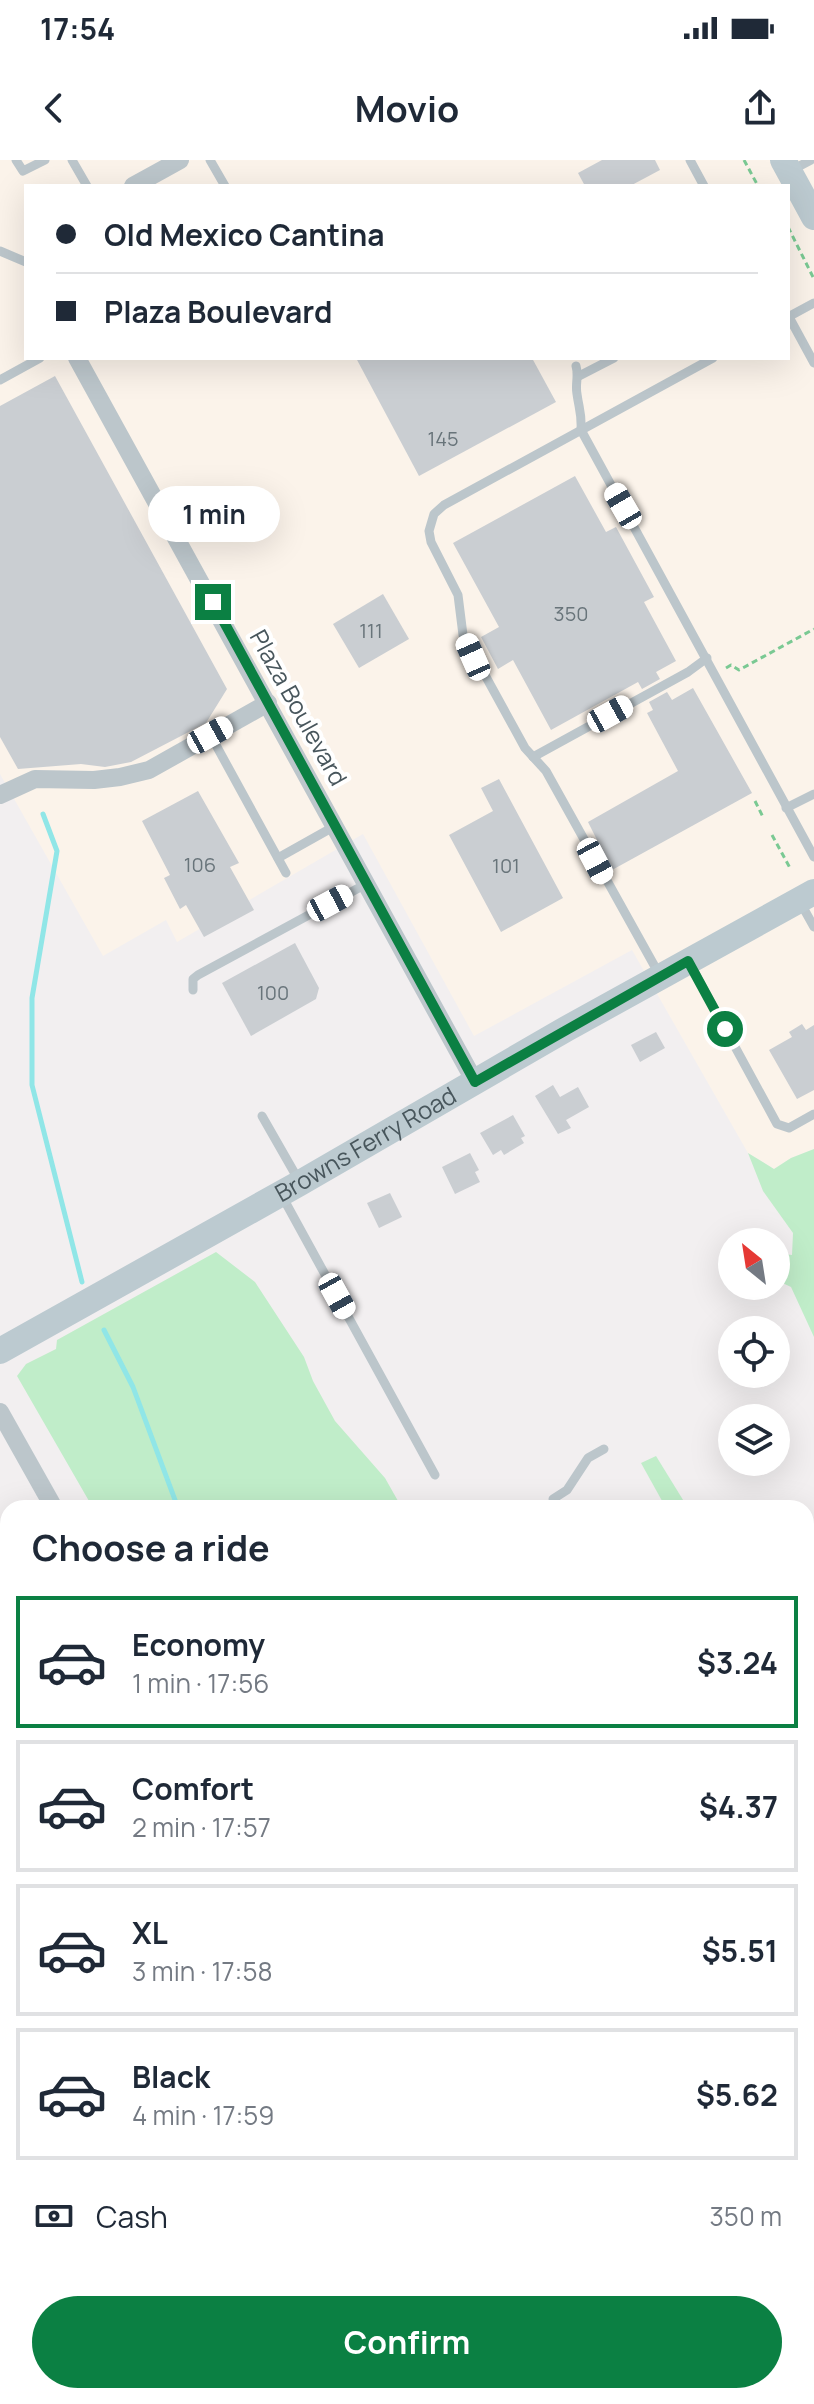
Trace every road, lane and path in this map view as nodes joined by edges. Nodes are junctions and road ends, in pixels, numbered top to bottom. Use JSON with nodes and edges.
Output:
{"nodes":[{"id":1,"x":16,"y":160,"type":"edge"},
{"id":2,"x":45,"y":160,"type":"edge"},
{"id":3,"x":72,"y":160,"type":"edge"},
{"id":4,"x":180,"y":160,"type":"edge"},
{"id":5,"x":210,"y":160,"type":"edge"},
{"id":6,"x":690,"y":160,"type":"edge"},
{"id":7,"x":744,"y":160,"type":"edge"},
{"id":8,"x":794,"y":164,"type":"edge"},
{"id":9,"x":86,"y":184,"type":"edge"},
{"id":10,"x":137,"y":184,"type":"edge"},
{"id":11,"x":224,"y":184,"type":"edge"},
{"id":12,"x":703,"y":184,"type":"edge"},
{"id":13,"x":757,"y":184,"type":"edge"},
{"id":14,"x":804,"y":205,"type":"edge"},
{"id":15,"x":790,"y":231,"type":"edge"},
{"id":16,"x":0,"y":251,"type":"edge"},
{"id":17,"x":24,"y":261,"type":"edge"},
{"id":18,"x":814,"y":279,"type":"edge"},
{"id":19,"x":814,"y":303,"type":"edge"},
{"id":20,"x":790,"y":316,"type":"edge"},
{"id":21,"x":790,"y":321,"type":"edge"},
{"id":22,"x":36,"y":360,"type":"edge"},
{"id":23,"x":78,"y":360,"type":"edge"},
{"id":24,"x":608,"y":360,"type":"edge"},
{"id":25,"x":709,"y":360,"type":"edge"},
{"id":26,"x":814,"y":363,"type":"edge"},
{"id":27,"x":0,"y":380,"type":"edge"},
{"id":28,"x":581,"y":430,"type":"junction"},
{"id":29,"x":814,"y":629,"type":"edge"},
{"id":30,"x":707,"y":658,"type":"junction"},
{"id":31,"x":722,"y":669,"type":"dead end"},
{"id":32,"x":268,"y":703,"type":"junction"},
{"id":33,"x":210,"y":735,"type":"junction"},
{"id":34,"x":533,"y":757,"type":"junction"},
{"id":35,"x":814,"y":794,"type":"edge"},
{"id":36,"x":0,"y":795,"type":"edge"},
{"id":37,"x":755,"y":801,"type":"dead end"},
{"id":38,"x":786,"y":808,"type":"junction"},
{"id":39,"x":763,"y":817,"type":"dead end"},
{"id":40,"x":335,"y":826,"type":"junction"},
{"id":41,"x":772,"y":835,"type":"dead end"},
{"id":42,"x":814,"y":857,"type":"edge"},
{"id":43,"x":278,"y":858,"type":"junction"},
{"id":44,"x":790,"y":868,"type":"dead end"},
{"id":45,"x":286,"y":873,"type":"dead end"},
{"id":46,"x":366,"y":884,"type":"junction"},
{"id":47,"x":806,"y":896,"type":"edge"},
{"id":48,"x":814,"y":927,"type":"edge"},
{"id":49,"x":688,"y":961,"type":"junction"},
{"id":50,"x":660,"y":977,"type":"junction"},
{"id":51,"x":193,"y":990,"type":"dead end"},
{"id":52,"x":475,"y":1082,"type":"junction"},
{"id":53,"x":814,"y":1114,"type":"edge"},
{"id":54,"x":262,"y":1116,"type":"dead end"},
{"id":55,"x":290,"y":1188,"type":"junction"},
{"id":56,"x":0,"y":1351,"type":"edge"},
{"id":57,"x":0,"y":1412,"type":"edge"},
{"id":58,"x":604,"y":1449,"type":"dead end"},
{"id":59,"x":435,"y":1475,"type":"dead end"},
{"id":60,"x":553,"y":1499,"type":"dead end"},
{"id":61,"x":50,"y":1500,"type":"edge"}],
"edges":[{"from":1,"to":2,"type":"lane"},
{"from":3,"to":9,"type":"lane"},
{"from":4,"to":10,"type":"street"},
{"from":5,"to":11,"type":"lane"},
{"from":6,"to":12,"type":"lane"},
{"from":7,"to":13,"type":"path"},
{"from":8,"to":14,"type":"main road"},
{"from":15,"to":18,"type":"path"},
{"from":16,"to":17,"type":"lane"},
{"from":19,"to":20,"type":"lane"},
{"from":21,"to":26,"type":"lane"},
{"from":22,"to":27,"type":"lane"},
{"from":23,"to":32,"type":"street","name":"Plaza Boulevard"},
{"from":24,"to":28,"type":"lane"},
{"from":25,"to":28,"type":"lane"},
{"from":28,"to":30,"type":"lane"},
{"from":28,"to":34,"type":"lane"},
{"from":29,"to":31,"type":"path"},
{"from":30,"to":34,"type":"lane"},
{"from":30,"to":38,"type":"lane"},
{"from":32,"to":33,"type":"street"},
{"from":32,"to":40,"type":"street","name":"Plaza Boulevard"},
{"from":33,"to":36,"type":"street"},
{"from":33,"to":43,"type":"lane"},
{"from":34,"to":50,"type":"lane"},
{"from":35,"to":38,"type":"lane"},
{"from":37,"to":39,"type":"path"},
{"from":38,"to":42,"type":"lane"},
{"from":40,"to":43,"type":"lane"},
{"from":40,"to":46,"type":"street","name":"Plaza Boulevard"},
{"from":41,"to":44,"type":"path"},
{"from":43,"to":45,"type":"lane"},
{"from":46,"to":51,"type":"lane"},
{"from":46,"to":52,"type":"street","name":"Plaza Boulevard"},
{"from":47,"to":48,"type":"lane"},
{"from":47,"to":49,"type":"main road","name":"Browns Ferry Road"},
{"from":49,"to":50,"type":"main road","name":"Browns Ferry Road"},
{"from":49,"to":53,"type":"lane"},
{"from":50,"to":52,"type":"main road","name":"Browns Ferry Road"},
{"from":52,"to":55,"type":"main road","name":"Browns Ferry Road"},
{"from":54,"to":55,"type":"lane"},
{"from":55,"to":56,"type":"main road","name":"Browns Ferry Road"},
{"from":55,"to":59,"type":"lane"},
{"from":57,"to":61,"type":"street"},
{"from":58,"to":60,"type":"lane"}]}
